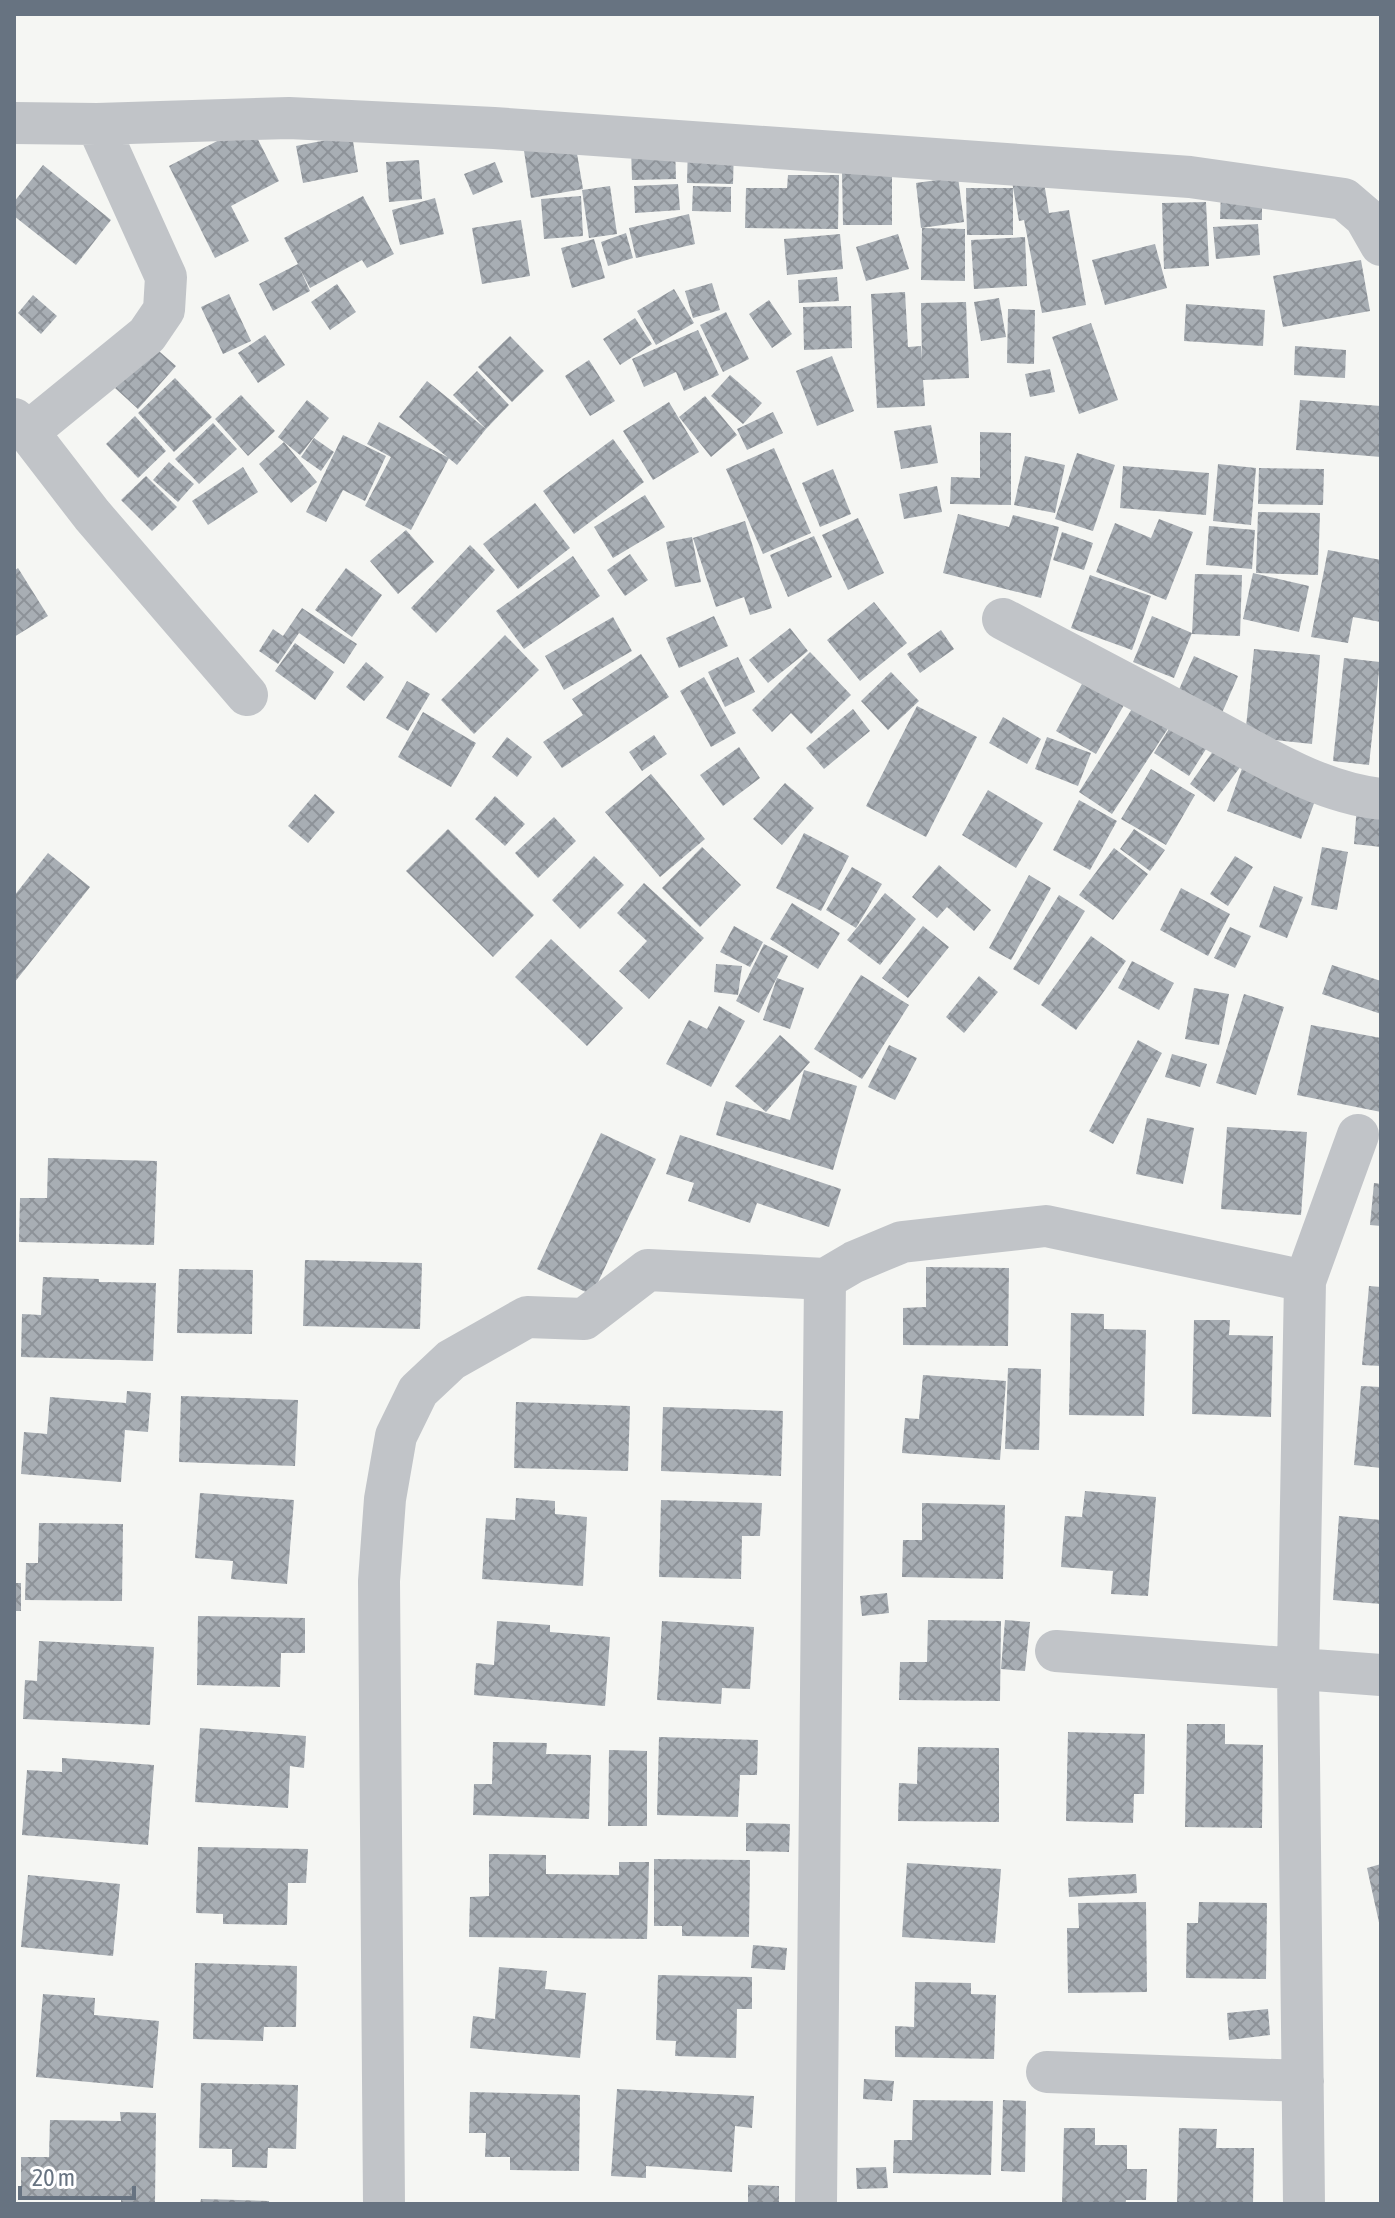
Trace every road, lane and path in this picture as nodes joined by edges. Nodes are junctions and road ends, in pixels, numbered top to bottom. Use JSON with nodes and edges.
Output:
{"nodes":[{"id":1,"x":14,"y":123,"type":"edge"},
{"id":2,"x":97,"y":124,"type":"junction"},
{"id":3,"x":1381,"y":245,"type":"edge"},
{"id":4,"x":21,"y":426,"type":"edge"},
{"id":5,"x":1003,"y":619,"type":"dead end"},
{"id":6,"x":247,"y":695,"type":"dead end"},
{"id":7,"x":1381,"y":799,"type":"edge"},
{"id":8,"x":1358,"y":1135,"type":"dead end"},
{"id":9,"x":825,"y":1279,"type":"junction"},
{"id":10,"x":1305,"y":1281,"type":"junction"},
{"id":11,"x":1056,"y":1651,"type":"dead end"},
{"id":12,"x":1298,"y":1670,"type":"junction"},
{"id":13,"x":1381,"y":1675,"type":"edge"},
{"id":14,"x":1047,"y":2072,"type":"dead end"},
{"id":15,"x":1303,"y":2081,"type":"junction"},
{"id":16,"x":384,"y":2204,"type":"edge"},
{"id":17,"x":816,"y":2204,"type":"edge"},
{"id":18,"x":1304,"y":2204,"type":"edge"}],
"edges":[{"from":1,"to":2,"type":"street"},
{"from":2,"to":3,"type":"street"},
{"from":2,"to":4,"type":"street"},
{"from":4,"to":6,"type":"street"},
{"from":5,"to":7,"type":"street"},
{"from":8,"to":10,"type":"street"},
{"from":9,"to":10,"type":"street"},
{"from":9,"to":16,"type":"street"},
{"from":9,"to":17,"type":"street"},
{"from":10,"to":12,"type":"street"},
{"from":11,"to":12,"type":"street"},
{"from":12,"to":13,"type":"street"},
{"from":12,"to":15,"type":"street"},
{"from":14,"to":15,"type":"street"},
{"from":15,"to":18,"type":"street"}]}
